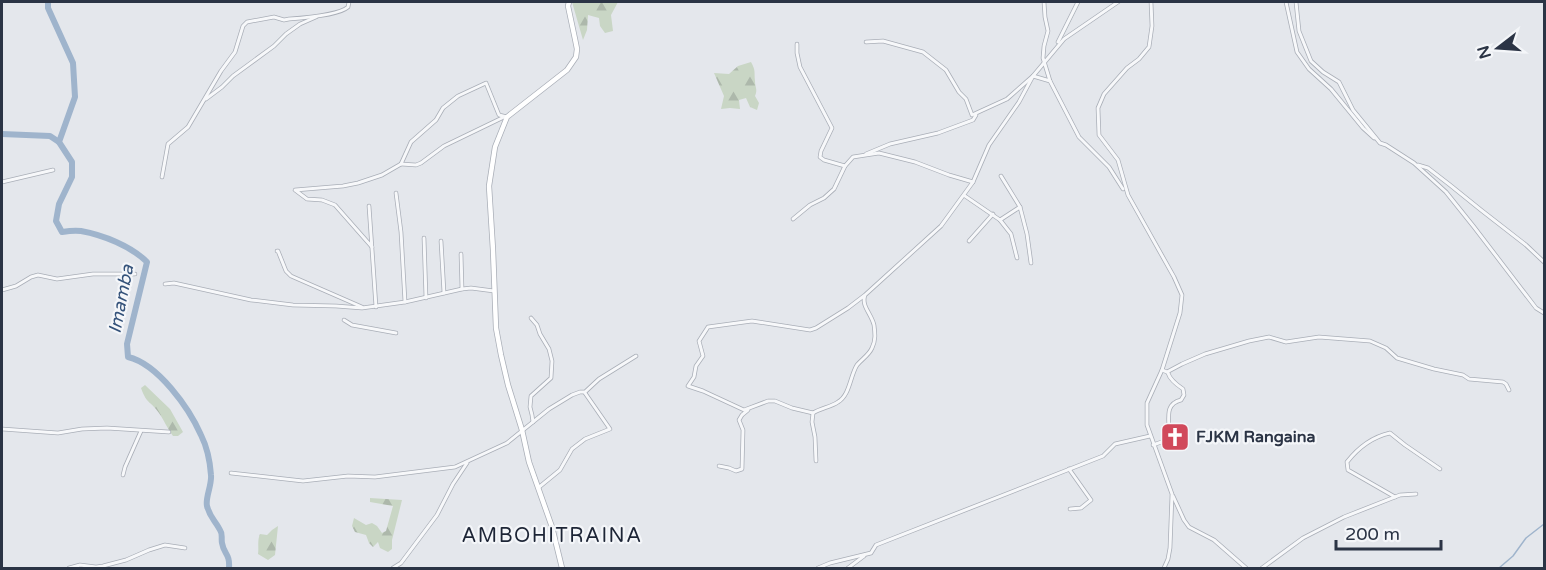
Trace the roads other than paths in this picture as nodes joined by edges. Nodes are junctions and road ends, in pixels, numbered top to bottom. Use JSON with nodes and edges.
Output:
{"nodes":[{"id":1,"x":349,"y":2,"type":"edge"},
{"id":2,"x":569,"y":2,"type":"edge"},
{"id":3,"x":1044,"y":2,"type":"edge"},
{"id":4,"x":1078,"y":2,"type":"edge"},
{"id":5,"x":1118,"y":2,"type":"edge"},
{"id":6,"x":1151,"y":2,"type":"edge"},
{"id":7,"x":1286,"y":2,"type":"edge"},
{"id":8,"x":1296,"y":2,"type":"edge"},
{"id":9,"x":320,"y":15,"type":"junction"},
{"id":10,"x":866,"y":42,"type":"dead end"},
{"id":11,"x":797,"y":44,"type":"dead end"},
{"id":12,"x":1053,"y":51,"type":"junction"},
{"id":13,"x":1044,"y":62,"type":"junction"},
{"id":14,"x":1033,"y":76,"type":"junction"},
{"id":15,"x":1050,"y":81,"type":"junction"},
{"id":16,"x":205,"y":100,"type":"junction"},
{"id":17,"x":976,"y":115,"type":"junction"},
{"id":18,"x":505,"y":117,"type":"junction"},
{"id":19,"x":1380,"y":143,"type":"junction"},
{"id":20,"x":858,"y":156,"type":"junction"},
{"id":21,"x":1414,"y":163,"type":"junction"},
{"id":22,"x":401,"y":164,"type":"junction"},
{"id":23,"x":845,"y":166,"type":"junction"},
{"id":24,"x":53,"y":170,"type":"dead end"},
{"id":25,"x":1001,"y":176,"type":"dead end"},
{"id":26,"x":162,"y":177,"type":"dead end"},
{"id":27,"x":2,"y":182,"type":"edge"},
{"id":28,"x":973,"y":182,"type":"junction"},
{"id":29,"x":396,"y":193,"type":"dead end"},
{"id":30,"x":1128,"y":195,"type":"junction"},
{"id":31,"x":965,"y":196,"type":"junction"},
{"id":32,"x":369,"y":206,"type":"dead end"},
{"id":33,"x":1020,"y":207,"type":"junction"},
{"id":34,"x":993,"y":214,"type":"junction"},
{"id":35,"x":793,"y":219,"type":"dead end"},
{"id":36,"x":1000,"y":220,"type":"junction"},
{"id":37,"x":424,"y":238,"type":"dead end"},
{"id":38,"x":441,"y":241,"type":"dead end"},
{"id":39,"x":969,"y":241,"type":"dead end"},
{"id":40,"x":372,"y":247,"type":"junction"},
{"id":41,"x":277,"y":250,"type":"dead end"},
{"id":42,"x":461,"y":254,"type":"dead end"},
{"id":43,"x":1017,"y":258,"type":"dead end"},
{"id":44,"x":1545,"y":262,"type":"edge"},
{"id":45,"x":1031,"y":263,"type":"dead end"},
{"id":46,"x":135,"y":274,"type":"dead end"},
{"id":47,"x":165,"y":284,"type":"dead end"},
{"id":48,"x":462,"y":289,"type":"junction"},
{"id":49,"x":2,"y":290,"type":"edge"},
{"id":50,"x":495,"y":291,"type":"junction"},
{"id":51,"x":444,"y":293,"type":"junction"},
{"id":52,"x":865,"y":295,"type":"junction"},
{"id":53,"x":426,"y":298,"type":"junction"},
{"id":54,"x":405,"y":302,"type":"junction"},
{"id":55,"x":376,"y":307,"type":"junction"},
{"id":56,"x":364,"y":308,"type":"junction"},
{"id":57,"x":1545,"y":313,"type":"edge"},
{"id":58,"x":531,"y":318,"type":"dead end"},
{"id":59,"x":344,"y":320,"type":"dead end"},
{"id":60,"x":396,"y":333,"type":"dead end"},
{"id":61,"x":636,"y":356,"type":"dead end"},
{"id":62,"x":1162,"y":370,"type":"junction"},
{"id":63,"x":1167,"y":372,"type":"junction"},
{"id":64,"x":1509,"y":390,"type":"dead end"},
{"id":65,"x":585,"y":393,"type":"junction"},
{"id":66,"x":749,"y":409,"type":"junction"},
{"id":67,"x":813,"y":413,"type":"junction"},
{"id":68,"x":532,"y":422,"type":"junction"},
{"id":69,"x":2,"y":429,"type":"edge"},
{"id":70,"x":522,"y":430,"type":"junction"},
{"id":71,"x":141,"y":431,"type":"junction"},
{"id":72,"x":169,"y":432,"type":"dead end"},
{"id":73,"x":1150,"y":436,"type":"junction"},
{"id":74,"x":1153,"y":445,"type":"junction"},
{"id":75,"x":468,"y":461,"type":"junction"},
{"id":76,"x":816,"y":461,"type":"dead end"},
{"id":77,"x":719,"y":466,"type":"dead end"},
{"id":78,"x":1069,"y":469,"type":"junction"},
{"id":79,"x":1440,"y":469,"type":"dead end"},
{"id":80,"x":231,"y":473,"type":"dead end"},
{"id":81,"x":123,"y":475,"type":"dead end"},
{"id":82,"x":538,"y":488,"type":"junction"},
{"id":83,"x":1172,"y":494,"type":"junction"},
{"id":84,"x":1416,"y":494,"type":"dead end"},
{"id":85,"x":1395,"y":496,"type":"junction"},
{"id":86,"x":1070,"y":509,"type":"dead end"},
{"id":87,"x":185,"y":548,"type":"dead end"},
{"id":88,"x":866,"y":555,"type":"junction"},
{"id":89,"x":69,"y":568,"type":"edge"},
{"id":90,"x":393,"y":568,"type":"edge"},
{"id":91,"x":562,"y":568,"type":"edge"},
{"id":92,"x":818,"y":568,"type":"edge"},
{"id":93,"x":848,"y":568,"type":"edge"},
{"id":94,"x":1164,"y":568,"type":"edge"},
{"id":95,"x":1246,"y":568,"type":"edge"},
{"id":96,"x":1262,"y":568,"type":"edge"}],
"edges":[{"from":1,"to":9,"type":"street"},
{"from":2,"to":18,"type":"street"},
{"from":3,"to":13,"type":"street"},
{"from":4,"to":12,"type":"street"},
{"from":5,"to":12,"type":"street"},
{"from":6,"to":30,"type":"street"},
{"from":7,"to":19,"type":"street"},
{"from":8,"to":19,"type":"street"},
{"from":9,"to":16,"type":"street"},
{"from":9,"to":16,"type":"street"},
{"from":10,"to":17,"type":"street"},
{"from":11,"to":23,"type":"street"},
{"from":12,"to":13,"type":"street"},
{"from":13,"to":14,"type":"street"},
{"from":13,"to":15,"type":"street"},
{"from":14,"to":15,"type":"street"},
{"from":14,"to":17,"type":"street"},
{"from":14,"to":28,"type":"street"},
{"from":15,"to":30,"type":"street"},
{"from":16,"to":26,"type":"street"},
{"from":17,"to":20,"type":"street"},
{"from":18,"to":22,"type":"street"},
{"from":18,"to":22,"type":"street"},
{"from":18,"to":50,"type":"street"},
{"from":19,"to":21,"type":"street"},
{"from":20,"to":23,"type":"street"},
{"from":20,"to":28,"type":"street"},
{"from":21,"to":44,"type":"street"},
{"from":21,"to":57,"type":"street"},
{"from":22,"to":40,"type":"street"},
{"from":23,"to":35,"type":"street"},
{"from":24,"to":27,"type":"street"},
{"from":25,"to":33,"type":"street"},
{"from":28,"to":31,"type":"street"},
{"from":29,"to":54,"type":"street"},
{"from":30,"to":62,"type":"street"},
{"from":31,"to":34,"type":"street"},
{"from":31,"to":52,"type":"street"},
{"from":32,"to":40,"type":"street"},
{"from":33,"to":36,"type":"street"},
{"from":33,"to":45,"type":"street"},
{"from":34,"to":36,"type":"street"},
{"from":34,"to":39,"type":"street"},
{"from":36,"to":43,"type":"street"},
{"from":37,"to":53,"type":"street"},
{"from":38,"to":51,"type":"street"},
{"from":40,"to":55,"type":"street"},
{"from":41,"to":56,"type":"street"},
{"from":42,"to":48,"type":"street"},
{"from":46,"to":49,"type":"street"},
{"from":47,"to":56,"type":"street"},
{"from":48,"to":50,"type":"street"},
{"from":48,"to":51,"type":"street"},
{"from":50,"to":70,"type":"street"},
{"from":51,"to":53,"type":"street"},
{"from":52,"to":66,"type":"street"},
{"from":52,"to":67,"type":"street"},
{"from":53,"to":54,"type":"street"},
{"from":54,"to":55,"type":"street"},
{"from":55,"to":56,"type":"street"},
{"from":58,"to":68,"type":"street"},
{"from":59,"to":60,"type":"street"},
{"from":61,"to":65,"type":"street"},
{"from":62,"to":63,"type":"street"},
{"from":62,"to":73,"type":"street"},
{"from":63,"to":64,"type":"street"},
{"from":63,"to":74,"type":"street"},
{"from":65,"to":68,"type":"street"},
{"from":65,"to":82,"type":"street"},
{"from":66,"to":67,"type":"street"},
{"from":66,"to":77,"type":"street"},
{"from":67,"to":76,"type":"street"},
{"from":68,"to":70,"type":"street"},
{"from":69,"to":71,"type":"street"},
{"from":70,"to":75,"type":"street"},
{"from":70,"to":82,"type":"street"},
{"from":71,"to":72,"type":"street"},
{"from":71,"to":81,"type":"street"},
{"from":73,"to":74,"type":"street"},
{"from":73,"to":78,"type":"street"},
{"from":74,"to":83,"type":"street"},
{"from":75,"to":80,"type":"street"},
{"from":75,"to":90,"type":"street"},
{"from":78,"to":86,"type":"street"},
{"from":78,"to":88,"type":"street"},
{"from":79,"to":85,"type":"street"},
{"from":82,"to":91,"type":"street"},
{"from":83,"to":94,"type":"street"},
{"from":83,"to":95,"type":"street"},
{"from":84,"to":85,"type":"street"},
{"from":85,"to":96,"type":"street"},
{"from":87,"to":89,"type":"street"},
{"from":88,"to":92,"type":"street"},
{"from":88,"to":93,"type":"street"}]}
